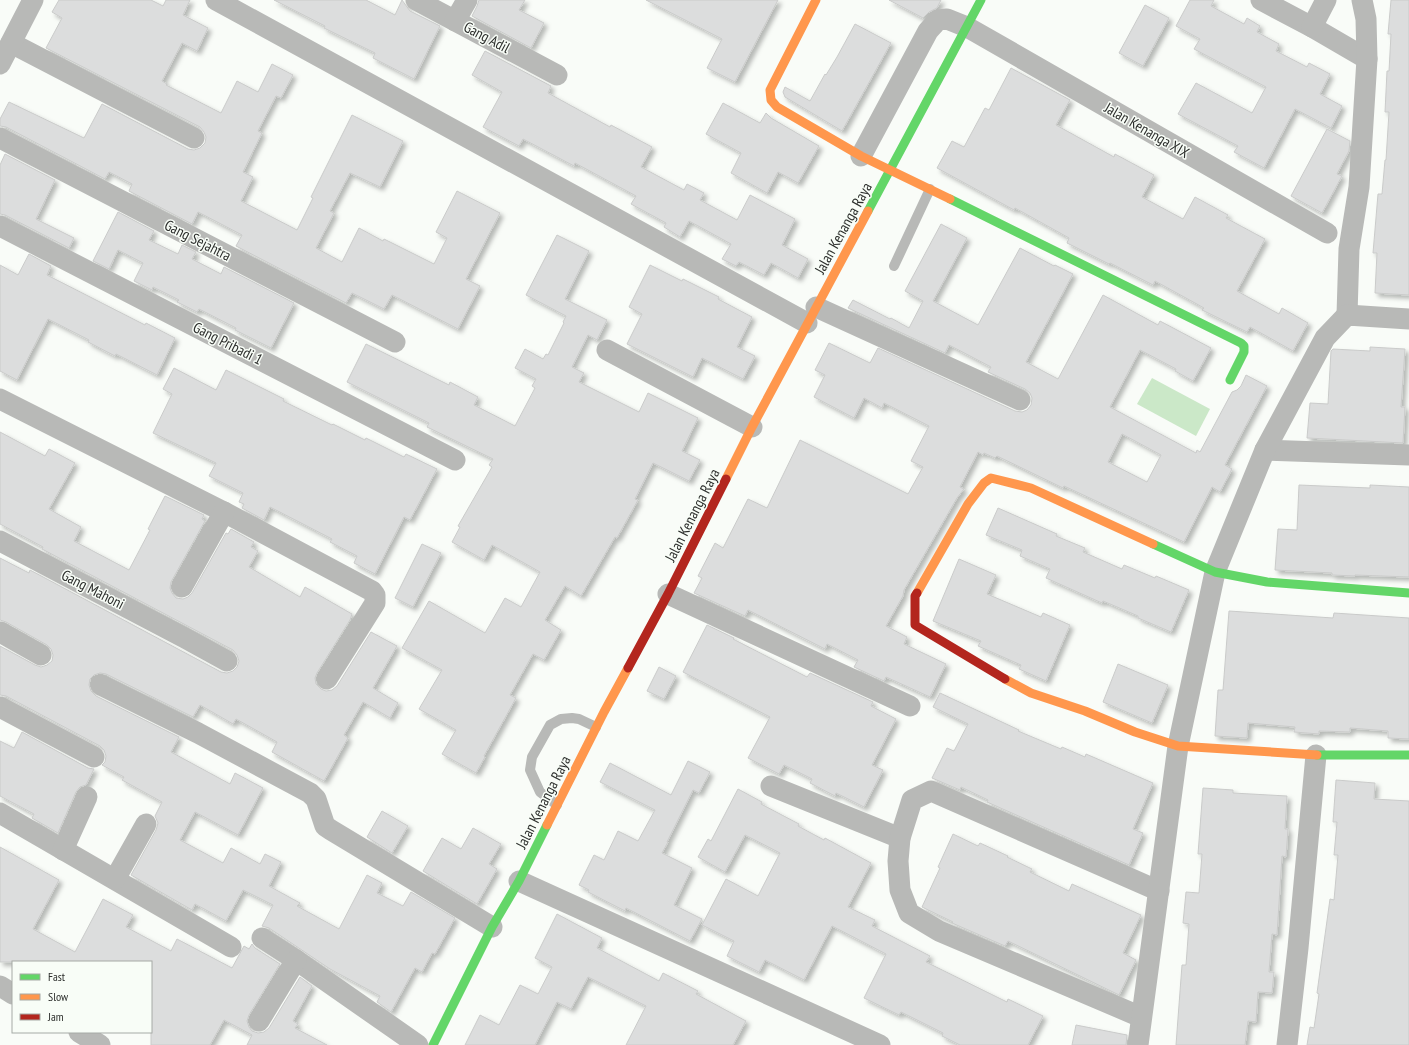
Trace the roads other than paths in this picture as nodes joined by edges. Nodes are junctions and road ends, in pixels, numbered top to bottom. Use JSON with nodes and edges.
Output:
{"nodes":[{"id":1,"x":34,"y":0,"type":"edge"},
{"id":2,"x":216,"y":0,"type":"edge"},
{"id":3,"x":416,"y":0,"type":"edge"},
{"id":4,"x":467,"y":0,"type":"edge"},
{"id":5,"x":816,"y":0,"type":"edge"},
{"id":6,"x":981,"y":0,"type":"edge"},
{"id":7,"x":1261,"y":0,"type":"edge"},
{"id":8,"x":1326,"y":0,"type":"edge"},
{"id":9,"x":1362,"y":0,"type":"edge"},
{"id":10,"x":455,"y":21,"type":"junction"},
{"id":11,"x":966,"y":27,"type":"junction"},
{"id":12,"x":1312,"y":27,"type":"junction"},
{"id":13,"x":11,"y":43,"type":"junction"},
{"id":14,"x":1367,"y":59,"type":"junction"},
{"id":15,"x":0,"y":64,"type":"edge"},
{"id":16,"x":558,"y":75,"type":"dead end"},
{"id":17,"x":0,"y":138,"type":"edge"},
{"id":18,"x":194,"y":138,"type":"dead end"},
{"id":19,"x":861,"y":156,"type":"junction"},
{"id":20,"x":890,"y":170,"type":"junction"},
{"id":21,"x":930,"y":189,"type":"junction"},
{"id":22,"x":0,"y":226,"type":"edge"},
{"id":23,"x":1327,"y":233,"type":"dead end"},
{"id":24,"x":894,"y":266,"type":"dead end"},
{"id":25,"x":811,"y":315,"type":"junction"},
{"id":26,"x":1347,"y":315,"type":"junction"},
{"id":27,"x":1409,"y":319,"type":"edge"},
{"id":28,"x":395,"y":342,"type":"dead end"},
{"id":29,"x":607,"y":350,"type":"dead end"},
{"id":30,"x":1230,"y":380,"type":"dead end"},
{"id":31,"x":0,"y":399,"type":"edge"},
{"id":32,"x":1020,"y":400,"type":"dead end"},
{"id":33,"x":752,"y":427,"type":"junction"},
{"id":34,"x":1265,"y":450,"type":"junction"},
{"id":35,"x":1409,"y":455,"type":"edge"},
{"id":36,"x":455,"y":460,"type":"dead end"},
{"id":37,"x":224,"y":512,"type":"junction"},
{"id":38,"x":0,"y":541,"type":"edge"},
{"id":39,"x":1215,"y":572,"type":"junction"},
{"id":40,"x":182,"y":587,"type":"dead end"},
{"id":41,"x":1409,"y":593,"type":"edge"},
{"id":42,"x":668,"y":594,"type":"junction"},
{"id":43,"x":0,"y":632,"type":"edge"},
{"id":44,"x":41,"y":655,"type":"dead end"},
{"id":45,"x":227,"y":661,"type":"dead end"},
{"id":46,"x":327,"y":679,"type":"dead end"},
{"id":47,"x":101,"y":685,"type":"dead end"},
{"id":48,"x":910,"y":706,"type":"dead end"},
{"id":49,"x":0,"y":707,"type":"edge"},
{"id":50,"x":596,"y":727,"type":"junction"},
{"id":51,"x":1178,"y":746,"type":"junction"},
{"id":52,"x":1316,"y":755,"type":"junction"},
{"id":53,"x":1409,"y":755,"type":"edge"},
{"id":54,"x":94,"y":757,"type":"dead end"},
{"id":55,"x":771,"y":786,"type":"dead end"},
{"id":56,"x":87,"y":797,"type":"dead end"},
{"id":57,"x":557,"y":805,"type":"junction"},
{"id":58,"x":0,"y":813,"type":"edge"},
{"id":59,"x":146,"y":824,"type":"dead end"},
{"id":60,"x":900,"y":838,"type":"junction"},
{"id":61,"x":63,"y":850,"type":"junction"},
{"id":62,"x":115,"y":879,"type":"junction"},
{"id":63,"x":519,"y":881,"type":"junction"},
{"id":64,"x":1159,"y":891,"type":"junction"},
{"id":65,"x":492,"y":927,"type":"junction"},
{"id":66,"x":262,"y":938,"type":"dead end"},
{"id":67,"x":231,"y":947,"type":"dead end"},
{"id":68,"x":296,"y":960,"type":"junction"},
{"id":69,"x":0,"y":986,"type":"edge"},
{"id":70,"x":12,"y":993,"type":"edge"},
{"id":71,"x":1141,"y":1017,"type":"junction"},
{"id":72,"x":259,"y":1021,"type":"dead end"},
{"id":73,"x":81,"y":1033,"type":"edge"},
{"id":74,"x":431,"y":1044,"type":"edge"},
{"id":75,"x":100,"y":1045,"type":"edge"},
{"id":76,"x":880,"y":1045,"type":"edge"},
{"id":77,"x":1138,"y":1045,"type":"edge"},
{"id":78,"x":1287,"y":1045,"type":"edge"}],
"edges":[{"from":1,"to":13,"type":"street"},
{"from":2,"to":25,"type":"street"},
{"from":3,"to":10,"type":"street","name":"Gang Adil"},
{"from":4,"to":10,"type":"street"},
{"from":5,"to":19,"type":"street"},
{"from":6,"to":11,"type":"street","name":"Jalan Kenanga Raya"},
{"from":7,"to":12,"type":"street"},
{"from":8,"to":12,"type":"street"},
{"from":9,"to":14,"type":"street"},
{"from":10,"to":16,"type":"street","name":"Gang Adil"},
{"from":11,"to":19,"type":"street","name":"Jalan Kenanga XIX"},
{"from":11,"to":20,"type":"street","name":"Jalan Kenanga Raya"},
{"from":11,"to":23,"type":"street","name":"Jalan Kenanga XIX"},
{"from":12,"to":14,"type":"street"},
{"from":13,"to":15,"type":"street"},
{"from":13,"to":18,"type":"street"},
{"from":14,"to":26,"type":"street"},
{"from":17,"to":28,"type":"street","name":"Gang Sejahtra"},
{"from":19,"to":20,"type":"street"},
{"from":20,"to":21,"type":"street"},
{"from":20,"to":25,"type":"street","name":"Jalan Kenanga Raya"},
{"from":21,"to":24,"type":"lane"},
{"from":21,"to":30,"type":"street"},
{"from":22,"to":36,"type":"street","name":"Gang Pribadi 1"},
{"from":25,"to":32,"type":"street"},
{"from":25,"to":33,"type":"street","name":"Jalan Kenanga Raya"},
{"from":26,"to":27,"type":"street"},
{"from":26,"to":34,"type":"street"},
{"from":29,"to":33,"type":"street"},
{"from":31,"to":37,"type":"street"},
{"from":33,"to":42,"type":"street","name":"Jalan Kenanga Raya"},
{"from":34,"to":35,"type":"street"},
{"from":34,"to":39,"type":"street"},
{"from":37,"to":40,"type":"street"},
{"from":37,"to":46,"type":"street"},
{"from":38,"to":45,"type":"street","name":"Gang Mahoni"},
{"from":39,"to":41,"type":"street"},
{"from":39,"to":51,"type":"street"},
{"from":39,"to":51,"type":"street"},
{"from":42,"to":48,"type":"street"},
{"from":42,"to":50,"type":"street","name":"Jalan Kenanga Raya"},
{"from":43,"to":44,"type":"street"},
{"from":47,"to":65,"type":"street"},
{"from":49,"to":54,"type":"street"},
{"from":50,"to":57,"type":"street","name":"Jalan Kenanga Raya"},
{"from":50,"to":57,"type":"lane"},
{"from":51,"to":52,"type":"street"},
{"from":51,"to":64,"type":"street"},
{"from":52,"to":53,"type":"street"},
{"from":52,"to":78,"type":"street"},
{"from":55,"to":60,"type":"street"},
{"from":56,"to":61,"type":"street"},
{"from":57,"to":63,"type":"street","name":"Jalan Kenanga Raya"},
{"from":58,"to":61,"type":"street"},
{"from":59,"to":62,"type":"street"},
{"from":60,"to":64,"type":"street"},
{"from":60,"to":71,"type":"street"},
{"from":61,"to":62,"type":"street"},
{"from":62,"to":67,"type":"street"},
{"from":63,"to":65,"type":"street","name":"Jalan Kenanga Raya"},
{"from":63,"to":76,"type":"street"},
{"from":64,"to":71,"type":"street"},
{"from":65,"to":74,"type":"street","name":"Jalan Kenanga Raya"},
{"from":66,"to":68,"type":"street"},
{"from":68,"to":72,"type":"street"},
{"from":68,"to":74,"type":"street"},
{"from":69,"to":70,"type":"street"},
{"from":71,"to":77,"type":"street"},
{"from":73,"to":75,"type":"street"}]}
